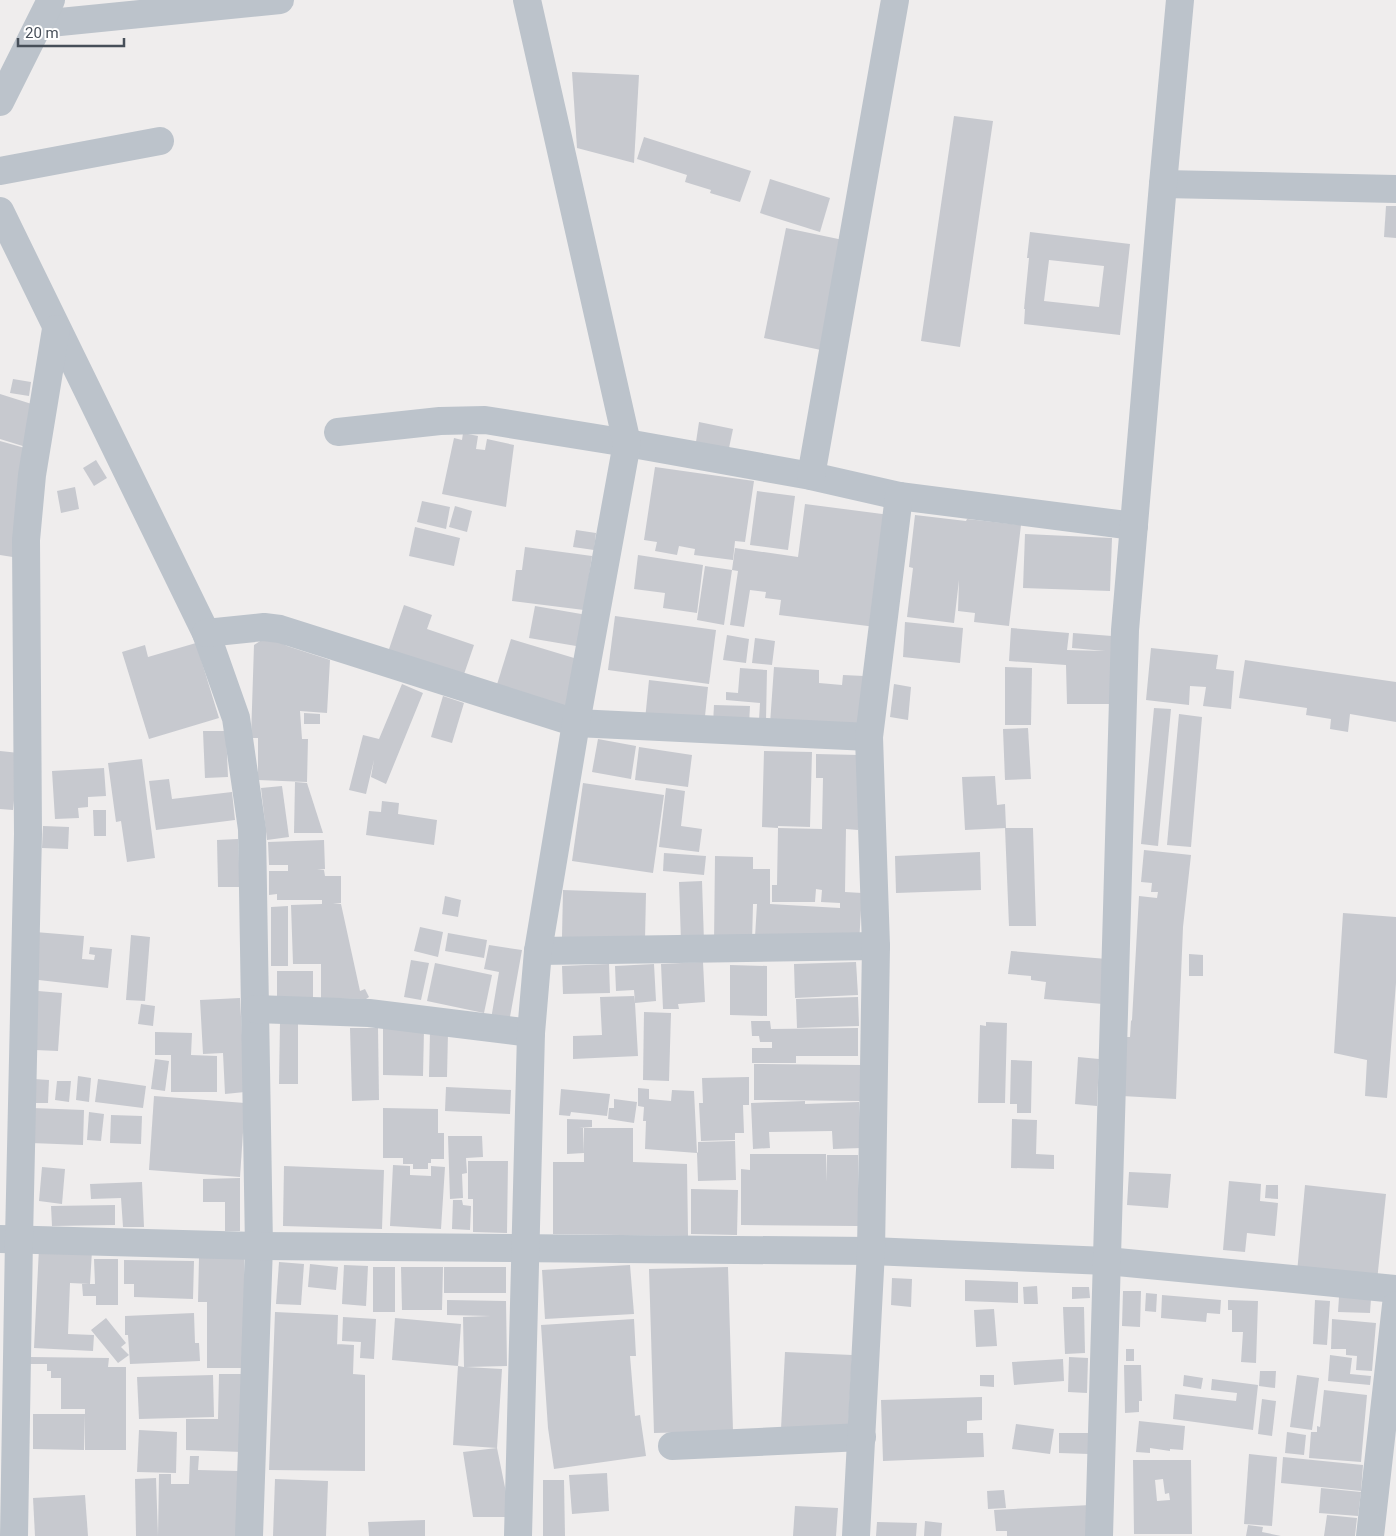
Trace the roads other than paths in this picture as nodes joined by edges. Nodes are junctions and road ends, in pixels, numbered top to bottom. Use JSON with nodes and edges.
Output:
{"nodes":[{"id":1,"x":51,"y":0,"type":"edge"},
{"id":2,"x":280,"y":0,"type":"edge"},
{"id":3,"x":527,"y":0,"type":"edge"},
{"id":4,"x":894,"y":0,"type":"edge"},
{"id":5,"x":1180,"y":0,"type":"edge"},
{"id":6,"x":40,"y":24,"type":"junction"},
{"id":7,"x":0,"y":102,"type":"edge"},
{"id":8,"x":160,"y":140,"type":"dead end"},
{"id":9,"x":0,"y":171,"type":"edge"},
{"id":10,"x":1163,"y":184,"type":"junction"},
{"id":11,"x":1396,"y":189,"type":"edge"},
{"id":12,"x":0,"y":211,"type":"edge"},
{"id":13,"x":56,"y":328,"type":"junction"},
{"id":14,"x":338,"y":432,"type":"dead end"},
{"id":15,"x":627,"y":443,"type":"junction"},
{"id":16,"x":811,"y":476,"type":"junction"},
{"id":17,"x":899,"y":496,"type":"junction"},
{"id":18,"x":1134,"y":526,"type":"junction"},
{"id":19,"x":206,"y":633,"type":"junction"},
{"id":20,"x":576,"y":723,"type":"junction"},
{"id":21,"x":869,"y":737,"type":"junction"},
{"id":22,"x":876,"y":946,"type":"junction"},
{"id":23,"x":538,"y":951,"type":"junction"},
{"id":24,"x":255,"y":1009,"type":"junction"},
{"id":25,"x":531,"y":1033,"type":"junction"},
{"id":26,"x":9,"y":1239,"type":"edge"},
{"id":27,"x":259,"y":1246,"type":"junction"},
{"id":28,"x":526,"y":1248,"type":"junction"},
{"id":29,"x":871,"y":1251,"type":"junction"},
{"id":30,"x":1107,"y":1261,"type":"junction"},
{"id":31,"x":1396,"y":1289,"type":"edge"},
{"id":32,"x":1396,"y":1305,"type":"edge"},
{"id":33,"x":862,"y":1437,"type":"junction"},
{"id":34,"x":672,"y":1446,"type":"dead end"},
{"id":35,"x":14,"y":1536,"type":"edge"},
{"id":36,"x":249,"y":1536,"type":"edge"},
{"id":37,"x":518,"y":1536,"type":"edge"},
{"id":38,"x":856,"y":1536,"type":"edge"},
{"id":39,"x":1099,"y":1536,"type":"edge"},
{"id":40,"x":1370,"y":1536,"type":"edge"}],
"edges":[{"from":1,"to":6,"type":"street"},
{"from":2,"to":6,"type":"street"},
{"from":3,"to":15,"type":"street"},
{"from":4,"to":16,"type":"street"},
{"from":5,"to":10,"type":"street"},
{"from":6,"to":7,"type":"street"},
{"from":8,"to":9,"type":"street"},
{"from":10,"to":11,"type":"street"},
{"from":10,"to":18,"type":"street"},
{"from":12,"to":13,"type":"street"},
{"from":13,"to":19,"type":"street"},
{"from":13,"to":26,"type":"street"},
{"from":14,"to":15,"type":"street"},
{"from":15,"to":16,"type":"street"},
{"from":15,"to":20,"type":"street"},
{"from":16,"to":17,"type":"street"},
{"from":17,"to":18,"type":"street"},
{"from":17,"to":21,"type":"street"},
{"from":18,"to":30,"type":"street"},
{"from":19,"to":20,"type":"street"},
{"from":19,"to":24,"type":"street"},
{"from":20,"to":21,"type":"street"},
{"from":20,"to":23,"type":"street"},
{"from":21,"to":22,"type":"street"},
{"from":22,"to":23,"type":"street"},
{"from":22,"to":29,"type":"street"},
{"from":23,"to":25,"type":"street"},
{"from":24,"to":25,"type":"street"},
{"from":24,"to":27,"type":"street"},
{"from":25,"to":28,"type":"street"},
{"from":26,"to":27,"type":"street"},
{"from":26,"to":35,"type":"street"},
{"from":27,"to":28,"type":"street"},
{"from":27,"to":36,"type":"street"},
{"from":28,"to":29,"type":"street"},
{"from":28,"to":37,"type":"street"},
{"from":29,"to":30,"type":"street"},
{"from":29,"to":33,"type":"street"},
{"from":30,"to":31,"type":"street"},
{"from":30,"to":39,"type":"street"},
{"from":32,"to":40,"type":"street"},
{"from":33,"to":34,"type":"street"},
{"from":33,"to":38,"type":"street"}]}
